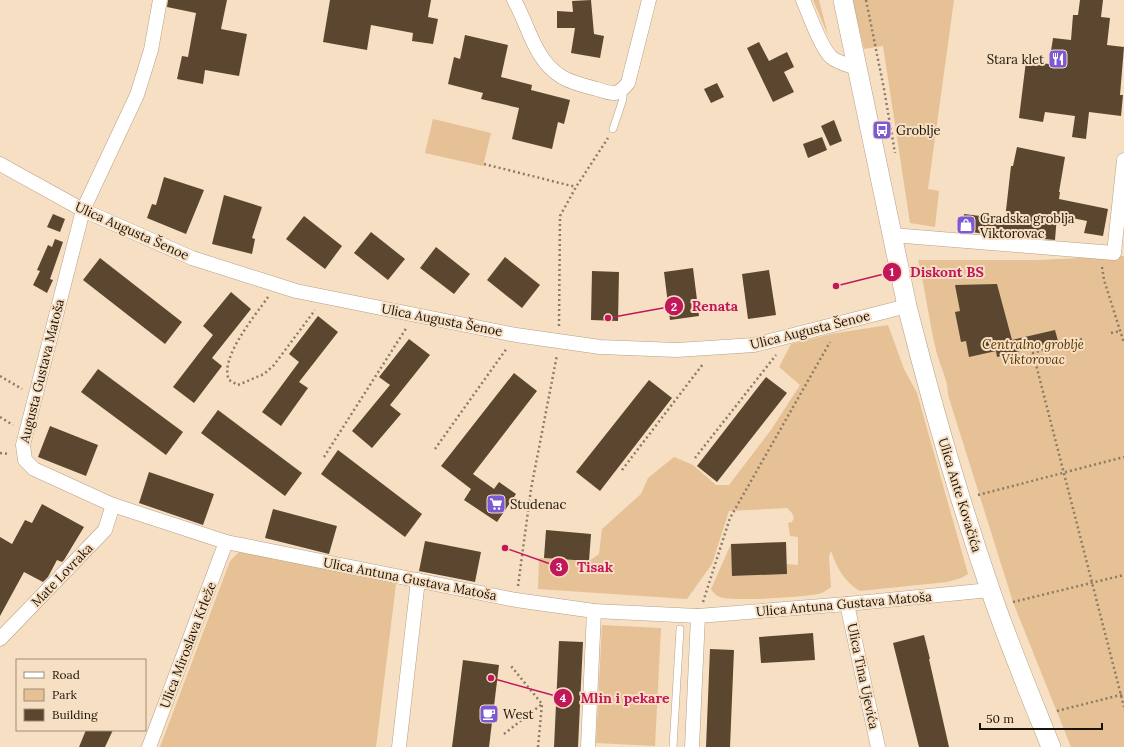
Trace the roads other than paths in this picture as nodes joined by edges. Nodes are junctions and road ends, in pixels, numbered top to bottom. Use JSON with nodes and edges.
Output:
{"nodes":[{"id":1,"x":160,"y":0,"type":"edge"},
{"id":2,"x":514,"y":0,"type":"edge"},
{"id":3,"x":649,"y":0,"type":"edge"},
{"id":4,"x":803,"y":0,"type":"edge"},
{"id":5,"x":843,"y":0,"type":"edge"},
{"id":6,"x":857,"y":68,"type":"junction"},
{"id":7,"x":623,"y":90,"type":"junction"},
{"id":8,"x":613,"y":129,"type":"road end"},
{"id":9,"x":1124,"y":160,"type":"edge"},
{"id":10,"x":0,"y":164,"type":"edge"},
{"id":11,"x":83,"y":210,"type":"junction"},
{"id":12,"x":892,"y":235,"type":"junction"},
{"id":13,"x":1113,"y":253,"type":"edge"},
{"id":14,"x":907,"y":306,"type":"junction"},
{"id":15,"x":112,"y":505,"type":"junction"},
{"id":16,"x":226,"y":542,"type":"junction"},
{"id":17,"x":418,"y":580,"type":"junction"},
{"id":18,"x":990,"y":590,"type":"junction"},
{"id":19,"x":847,"y":604,"type":"junction"},
{"id":20,"x":594,"y":611,"type":"junction"},
{"id":21,"x":698,"y":616,"type":"junction"},
{"id":22,"x":680,"y":629,"type":"dead end"},
{"id":23,"x":0,"y":639,"type":"edge"},
{"id":24,"x":149,"y":747,"type":"edge"},
{"id":25,"x":399,"y":747,"type":"edge"},
{"id":26,"x":588,"y":747,"type":"edge"},
{"id":27,"x":673,"y":747,"type":"edge"},
{"id":28,"x":692,"y":747,"type":"edge"},
{"id":29,"x":878,"y":747,"type":"edge"},
{"id":30,"x":1051,"y":747,"type":"edge"}],
"edges":[{"from":1,"to":11,"type":"street","name":"Augusta Gustava Matoša"},
{"from":2,"to":7,"type":"street"},
{"from":3,"to":7,"type":"street"},
{"from":4,"to":6,"type":"street"},
{"from":5,"to":6,"type":"main road","name":"Ulica Ante Kovačića"},
{"from":6,"to":12,"type":"main road","name":"Ulica Ante Kovačića"},
{"from":7,"to":8,"type":"lane"},
{"from":9,"to":13,"type":"street"},
{"from":10,"to":11,"type":"street","name":"Ulica Augusta Šenoe"},
{"from":11,"to":14,"type":"street","name":"Ulica Augusta Šenoe"},
{"from":11,"to":15,"type":"street","name":"Augusta Gustava Matoša"},
{"from":12,"to":13,"type":"street"},
{"from":12,"to":14,"type":"main road","name":"Ulica Ante Kovačića"},
{"from":14,"to":18,"type":"main road","name":"Ulica Ante Kovačića"},
{"from":15,"to":16,"type":"street","name":"Augusta Gustava Matoša"},
{"from":15,"to":23,"type":"street","name":"Mate Lovraka"},
{"from":16,"to":17,"type":"street","name":"Ulica Antuna Gustava Matoša"},
{"from":16,"to":24,"type":"street","name":"Ulica Miroslava Krleže"},
{"from":17,"to":20,"type":"street","name":"Ulica Antuna Gustava Matoša"},
{"from":17,"to":25,"type":"street"},
{"from":18,"to":19,"type":"street","name":"Ulica Antuna Gustava Matoša"},
{"from":18,"to":30,"type":"main road","name":"Ulica Ante Kovačića"},
{"from":19,"to":21,"type":"street","name":"Ulica Antuna Gustava Matoša"},
{"from":19,"to":29,"type":"street","name":"Ulica Tina Ujevića"},
{"from":20,"to":21,"type":"street","name":"Ulica Antuna Gustava Matoša"},
{"from":20,"to":26,"type":"street"},
{"from":21,"to":28,"type":"street"},
{"from":22,"to":27,"type":"lane"}]}
